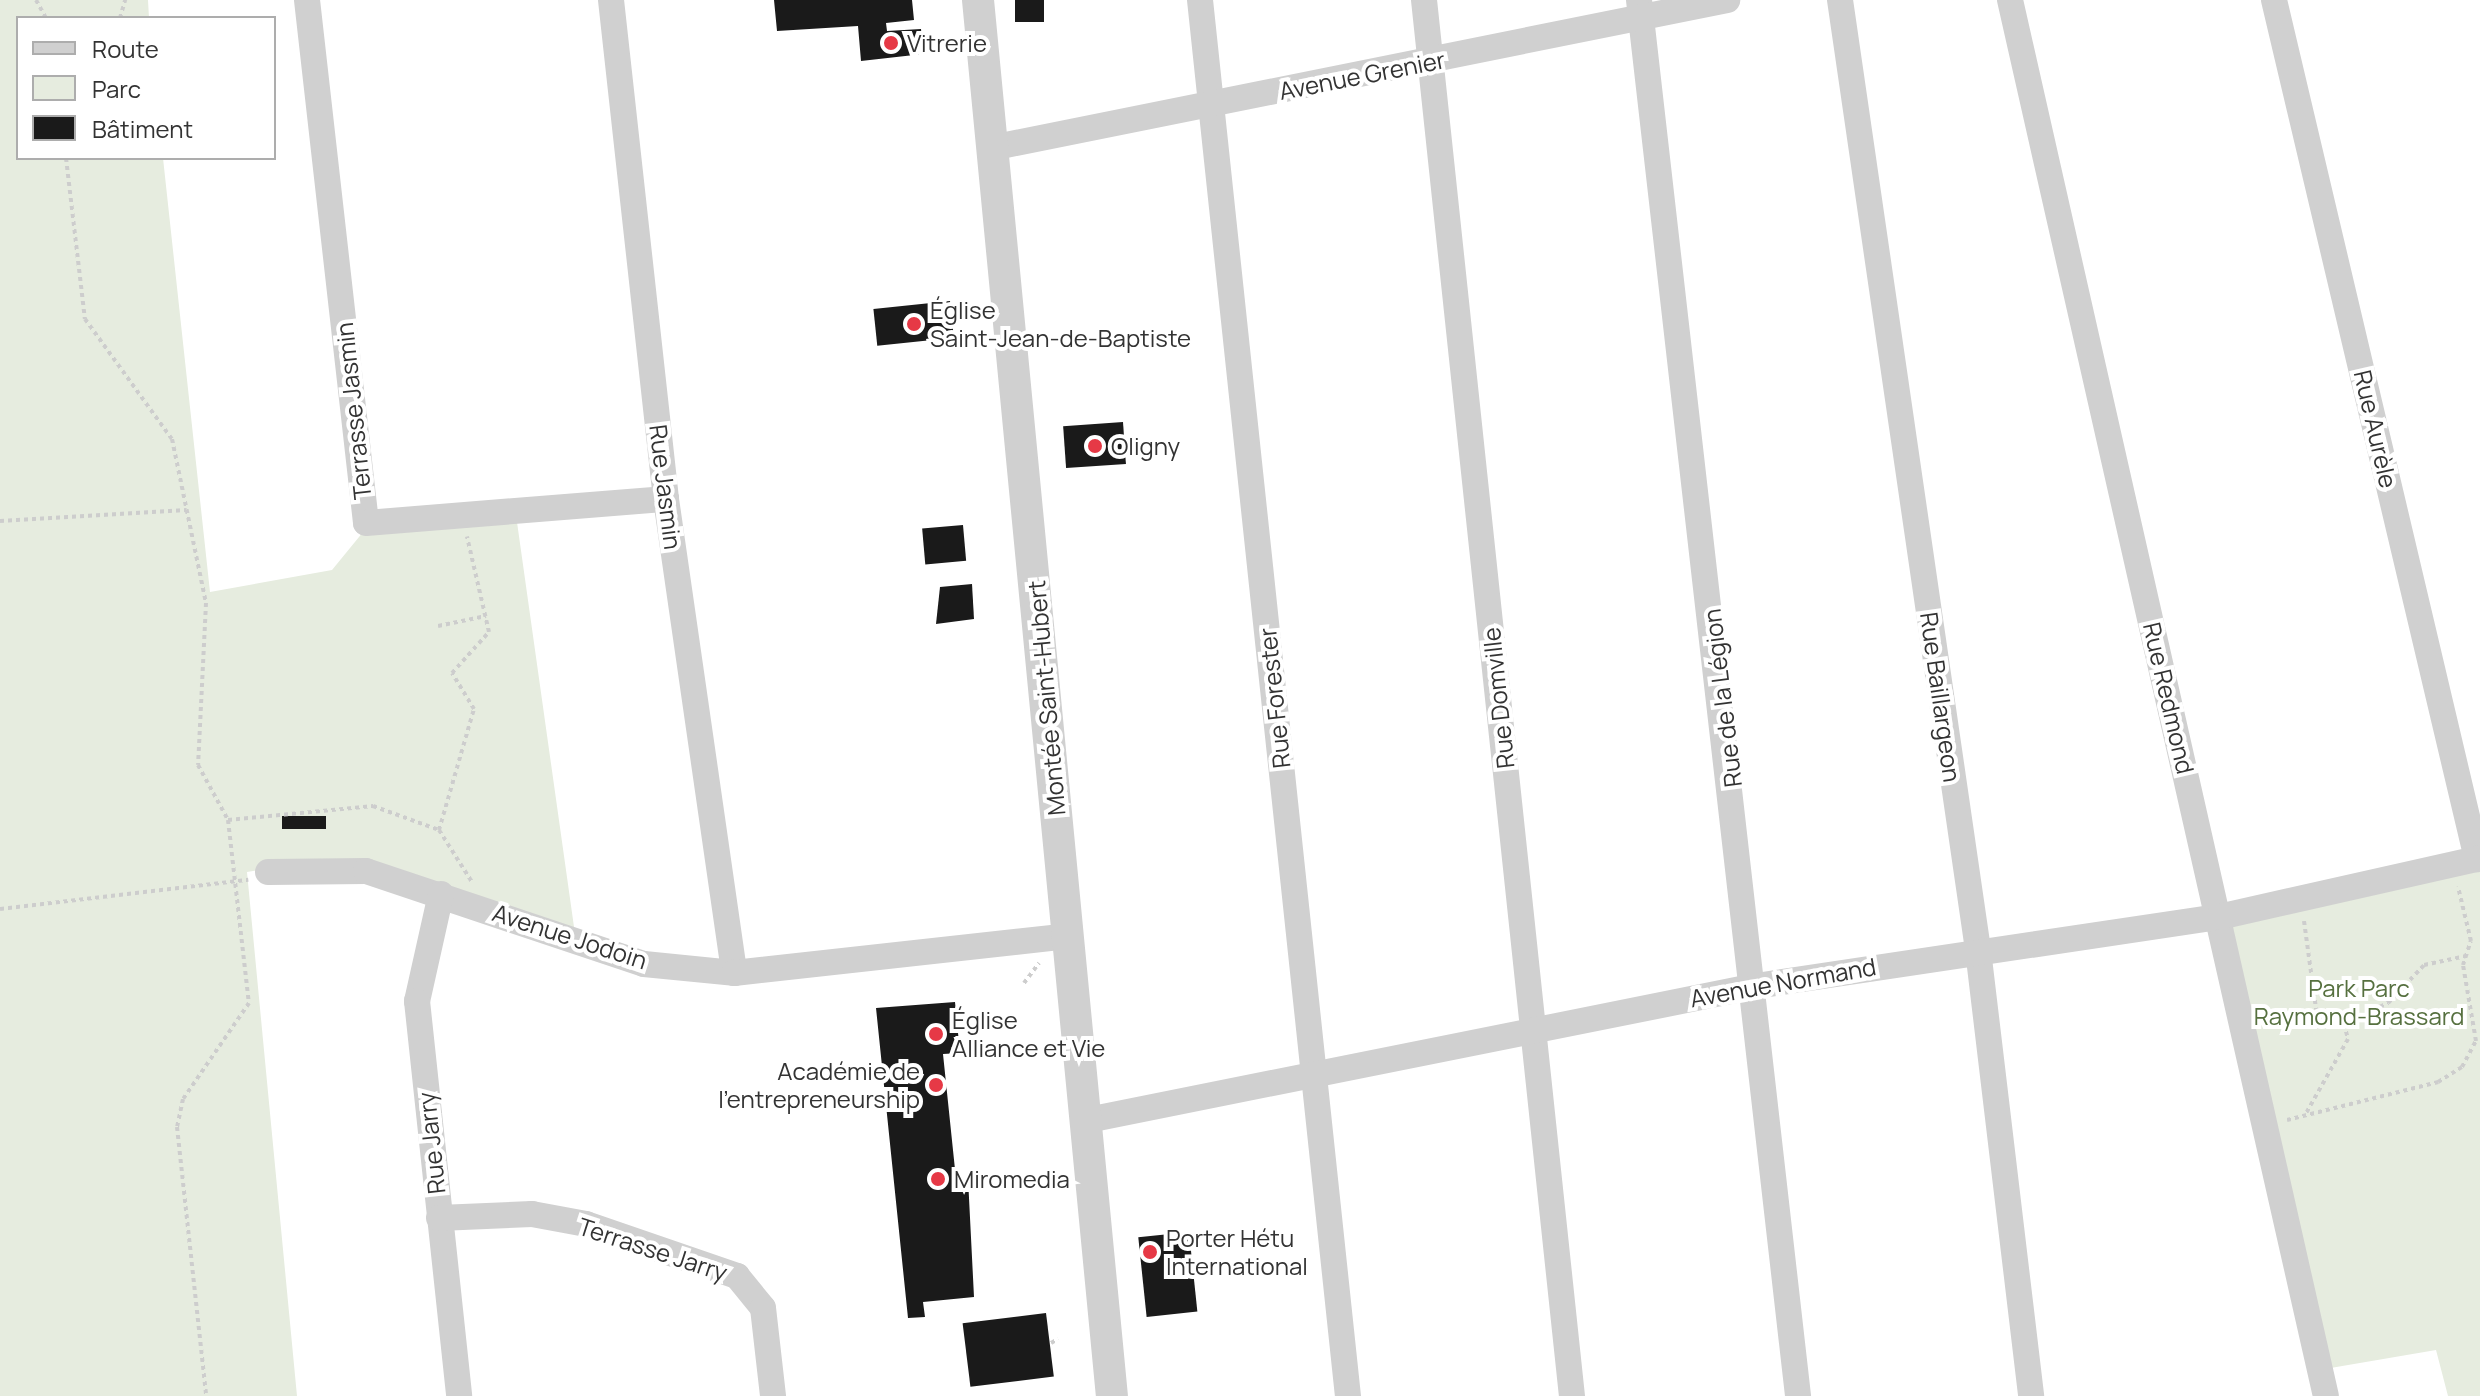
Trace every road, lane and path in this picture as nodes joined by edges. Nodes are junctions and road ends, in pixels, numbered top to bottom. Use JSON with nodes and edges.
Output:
{"nodes":[{"id":1,"x":307,"y":0,"type":"edge"},
{"id":2,"x":611,"y":0,"type":"edge"},
{"id":3,"x":978,"y":0,"type":"edge"},
{"id":4,"x":1200,"y":0,"type":"edge"},
{"id":5,"x":1424,"y":0,"type":"edge"},
{"id":6,"x":1727,"y":0,"type":"edge"},
{"id":7,"x":1840,"y":0,"type":"edge"},
{"id":8,"x":2010,"y":0,"type":"edge"},
{"id":9,"x":2274,"y":0,"type":"edge"},
{"id":10,"x":1639,"y":8,"type":"edge"},
{"id":11,"x":1431,"y":61,"type":"junction"},
{"id":12,"x":1211,"y":105,"type":"junction"},
{"id":13,"x":996,"y":147,"type":"junction"},
{"id":14,"x":66,"y":160,"type":"edge"},
{"id":15,"x":666,"y":499,"type":"junction"},
{"id":16,"x":187,"y":510,"type":"junction"},
{"id":17,"x":463,"y":515,"type":"junction"},
{"id":18,"x":0,"y":521,"type":"edge"},
{"id":19,"x":486,"y":616,"type":"junction"},
{"id":20,"x":438,"y":626,"type":"dead end"},
{"id":21,"x":228,"y":820,"type":"junction"},
{"id":22,"x":439,"y":830,"type":"junction"},
{"id":23,"x":2470,"y":860,"type":"edge"},
{"id":24,"x":268,"y":872,"type":"dead end"},
{"id":25,"x":237,"y":884,"type":"junction"},
{"id":26,"x":441,"y":894,"type":"junction"},
{"id":27,"x":2300,"y":899,"type":"junction"},
{"id":28,"x":0,"y":909,"type":"edge"},
{"id":29,"x":490,"y":910,"type":"junction"},
{"id":30,"x":2219,"y":917,"type":"junction"},
{"id":31,"x":1068,"y":936,"type":"junction"},
{"id":32,"x":1978,"y":950,"type":"junction"},
{"id":33,"x":2466,"y":956,"type":"junction"},
{"id":34,"x":734,"y":973,"type":"junction"},
{"id":35,"x":1756,"y":986,"type":"junction"},
{"id":36,"x":2344,"y":1024,"type":"junction"},
{"id":37,"x":1533,"y":1027,"type":"junction"},
{"id":38,"x":1313,"y":1074,"type":"junction"},
{"id":39,"x":2305,"y":1115,"type":"junction"},
{"id":40,"x":1088,"y":1120,"type":"junction"},
{"id":41,"x":2265,"y":1125,"type":"junction"},
{"id":42,"x":439,"y":1218,"type":"junction"},
{"id":43,"x":1058,"y":1339,"type":"dead end"},
{"id":44,"x":1051,"y":1343,"type":"dead end"},
{"id":45,"x":206,"y":1396,"type":"edge"},
{"id":46,"x":459,"y":1396,"type":"edge"},
{"id":47,"x":773,"y":1396,"type":"edge"},
{"id":48,"x":1112,"y":1396,"type":"edge"},
{"id":49,"x":1348,"y":1396,"type":"edge"},
{"id":50,"x":1572,"y":1396,"type":"edge"},
{"id":51,"x":1798,"y":1396,"type":"edge"},
{"id":52,"x":2031,"y":1396,"type":"edge"},
{"id":53,"x":2326,"y":1396,"type":"edge"}],
"edges":[{"from":1,"to":17,"type":"street","name":"Terrasse Jasmin"},
{"from":2,"to":15,"type":"street","name":"Rue Jasmin"},
{"from":3,"to":13,"type":"street","name":"Montée Saint-Hubert"},
{"from":4,"to":12,"type":"street","name":"Rue Forester"},
{"from":5,"to":11,"type":"street","name":"Rue Domville"},
{"from":6,"to":10,"type":"street","name":"Avenue Grenier"},
{"from":7,"to":32,"type":"street","name":"Rue Baillargeon"},
{"from":8,"to":30,"type":"street","name":"Rue Redmond"},
{"from":9,"to":23,"type":"street","name":"Rue Aurèle"},
{"from":10,"to":11,"type":"street","name":"Avenue Grenier"},
{"from":10,"to":35,"type":"street","name":"Rue de la Légion"},
{"from":11,"to":12,"type":"street","name":"Avenue Grenier"},
{"from":11,"to":37,"type":"street","name":"Rue Domville"},
{"from":12,"to":13,"type":"street","name":"Avenue Grenier"},
{"from":12,"to":38,"type":"street","name":"Rue Forester"},
{"from":13,"to":31,"type":"street","name":"Montée Saint-Hubert"},
{"from":14,"to":16,"type":"path"},
{"from":15,"to":17,"type":"street","name":"Terrasse Jasmin"},
{"from":15,"to":34,"type":"street","name":"Rue Jasmin"},
{"from":16,"to":18,"type":"path"},
{"from":16,"to":21,"type":"path"},
{"from":17,"to":19,"type":"path"},
{"from":19,"to":20,"type":"path"},
{"from":19,"to":22,"type":"path"},
{"from":21,"to":22,"type":"path"},
{"from":21,"to":25,"type":"path"},
{"from":22,"to":29,"type":"path"},
{"from":23,"to":27,"type":"street","name":"Avenue Normand"},
{"from":23,"to":33,"type":"path"},
{"from":24,"to":26,"type":"street","name":"Avenue Jodoin"},
{"from":25,"to":28,"type":"path"},
{"from":25,"to":45,"type":"path"},
{"from":26,"to":29,"type":"street","name":"Avenue Jodoin"},
{"from":26,"to":42,"type":"street","name":"Rue Jarry"},
{"from":27,"to":30,"type":"street","name":"Avenue Normand"},
{"from":27,"to":36,"type":"path"},
{"from":29,"to":34,"type":"street","name":"Avenue Jodoin"},
{"from":30,"to":32,"type":"street","name":"Avenue Normand"},
{"from":30,"to":41,"type":"street","name":"Rue Redmond"},
{"from":31,"to":34,"type":"street","name":"Avenue Jodoin"},
{"from":31,"to":40,"type":"street","name":"Montée Saint-Hubert"},
{"from":32,"to":35,"type":"street","name":"Avenue Normand"},
{"from":32,"to":52,"type":"street","name":"Rue Baillargeon"},
{"from":33,"to":36,"type":"path"},
{"from":33,"to":39,"type":"path"},
{"from":35,"to":37,"type":"street","name":"Avenue Normand"},
{"from":35,"to":51,"type":"street","name":"Rue de la Légion"},
{"from":36,"to":39,"type":"path"},
{"from":37,"to":38,"type":"street","name":"Avenue Normand"},
{"from":37,"to":50,"type":"street","name":"Rue Domville"},
{"from":38,"to":40,"type":"street","name":"Avenue Normand"},
{"from":38,"to":49,"type":"street","name":"Rue Forester"},
{"from":39,"to":41,"type":"path"},
{"from":40,"to":48,"type":"street","name":"Montée Saint-Hubert"},
{"from":41,"to":53,"type":"street","name":"Rue Redmond"},
{"from":42,"to":46,"type":"street","name":"Rue Jarry"},
{"from":42,"to":47,"type":"street","name":"Terrasse Jarry"},
{"from":43,"to":44,"type":"path"}]}
